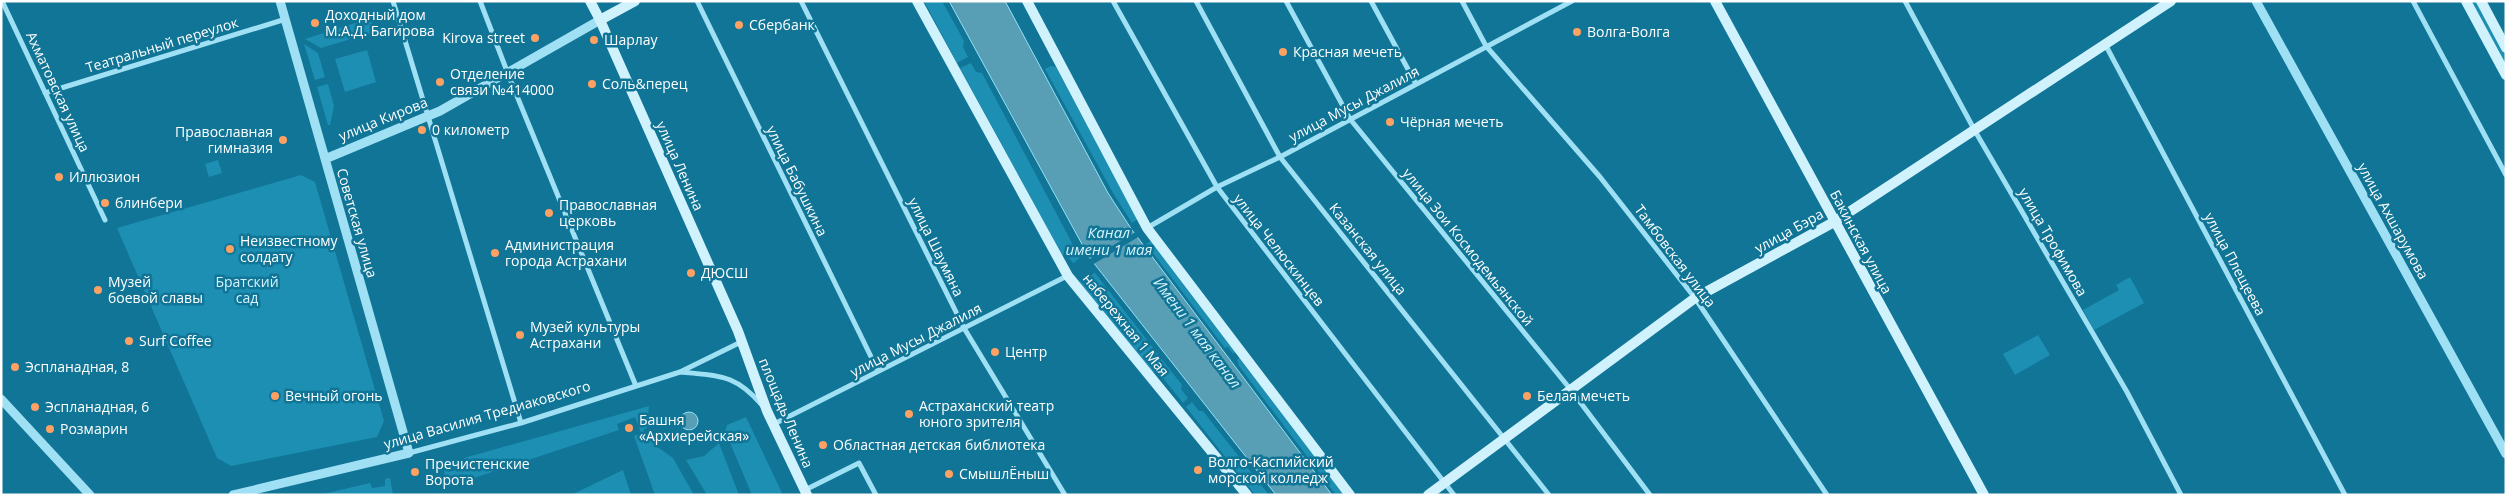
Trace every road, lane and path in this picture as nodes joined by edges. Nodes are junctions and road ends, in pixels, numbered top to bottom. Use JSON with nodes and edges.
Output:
{"nodes":[{"id":1,"x":2,"y":1,"type":"edge"},
{"id":2,"x":280,"y":1,"type":"edge"},
{"id":3,"x":394,"y":1,"type":"edge"},
{"id":4,"x":480,"y":1,"type":"edge"},
{"id":5,"x":590,"y":1,"type":"edge"},
{"id":6,"x":635,"y":1,"type":"edge"},
{"id":7,"x":697,"y":1,"type":"edge"},
{"id":8,"x":802,"y":1,"type":"edge"},
{"id":9,"x":917,"y":1,"type":"edge"},
{"id":10,"x":1027,"y":1,"type":"edge"},
{"id":11,"x":1113,"y":1,"type":"edge"},
{"id":12,"x":1196,"y":1,"type":"edge"},
{"id":13,"x":1286,"y":1,"type":"edge"},
{"id":14,"x":1371,"y":1,"type":"edge"},
{"id":15,"x":1462,"y":1,"type":"edge"},
{"id":16,"x":1558,"y":1,"type":"edge"},
{"id":17,"x":1572,"y":1,"type":"edge"},
{"id":18,"x":1715,"y":1,"type":"edge"},
{"id":19,"x":1905,"y":1,"type":"edge"},
{"id":20,"x":2171,"y":1,"type":"edge"},
{"id":21,"x":2256,"y":1,"type":"edge"},
{"id":22,"x":2413,"y":1,"type":"edge"},
{"id":23,"x":2466,"y":1,"type":"edge"},
{"id":24,"x":2481,"y":1,"type":"edge"},
{"id":25,"x":1561,"y":7,"type":"junction"},
{"id":26,"x":286,"y":19,"type":"junction"},
{"id":27,"x":600,"y":20,"type":"junction"},
{"id":28,"x":2105,"y":44,"type":"junction"},
{"id":29,"x":1486,"y":46,"type":"junction"},
{"id":30,"x":2506,"y":48,"type":"edge"},
{"id":31,"x":507,"y":73,"type":"junction"},
{"id":32,"x":2506,"y":75,"type":"edge"},
{"id":33,"x":1416,"y":84,"type":"junction"},
{"id":34,"x":45,"y":93,"type":"junction"},
{"id":35,"x":429,"y":114,"type":"junction"},
{"id":36,"x":1350,"y":119,"type":"junction"},
{"id":37,"x":1975,"y":131,"type":"junction"},
{"id":38,"x":1280,"y":157,"type":"junction"},
{"id":39,"x":324,"y":159,"type":"junction"},
{"id":40,"x":2506,"y":175,"type":"edge"},
{"id":41,"x":1217,"y":187,"type":"junction"},
{"id":42,"x":105,"y":220,"type":"dead end"},
{"id":43,"x":1834,"y":222,"type":"junction"},
{"id":44,"x":1147,"y":228,"type":"junction"},
{"id":45,"x":1068,"y":276,"type":"junction"},
{"id":46,"x":1695,"y":298,"type":"junction"},
{"id":47,"x":964,"y":328,"type":"junction"},
{"id":48,"x":741,"y":342,"type":"junction"},
{"id":49,"x":878,"y":371,"type":"junction"},
{"id":50,"x":680,"y":372,"type":"junction"},
{"id":51,"x":636,"y":386,"type":"junction"},
{"id":52,"x":1571,"y":390,"type":"junction"},
{"id":53,"x":1,"y":399,"type":"edge"},
{"id":54,"x":767,"y":411,"type":"junction"},
{"id":55,"x":521,"y":423,"type":"junction"},
{"id":56,"x":774,"y":424,"type":"junction"},
{"id":57,"x":1504,"y":438,"type":"junction"},
{"id":58,"x":409,"y":453,"type":"junction"},
{"id":59,"x":2506,"y":454,"type":"edge"},
{"id":60,"x":1444,"y":483,"type":"junction"},
{"id":61,"x":806,"y":493,"type":"edge"},
{"id":62,"x":90,"y":495,"type":"edge"},
{"id":63,"x":233,"y":495,"type":"edge"},
{"id":64,"x":876,"y":495,"type":"edge"},
{"id":65,"x":1065,"y":495,"type":"edge"},
{"id":66,"x":1247,"y":495,"type":"edge"},
{"id":67,"x":1350,"y":495,"type":"edge"},
{"id":68,"x":1428,"y":495,"type":"edge"},
{"id":69,"x":1454,"y":495,"type":"edge"},
{"id":70,"x":1549,"y":495,"type":"edge"},
{"id":71,"x":1650,"y":495,"type":"edge"},
{"id":72,"x":1827,"y":495,"type":"edge"},
{"id":73,"x":1984,"y":495,"type":"edge"},
{"id":74,"x":2181,"y":495,"type":"edge"},
{"id":75,"x":2345,"y":495,"type":"edge"}],
"edges":[{"from":1,"to":34,"type":"street","name":"Ахматовская улица"},
{"from":2,"to":26,"type":"street","name":"Советская улица"},
{"from":3,"to":35,"type":"street"},
{"from":4,"to":31,"type":"street"},
{"from":5,"to":27,"type":"main road","name":"улица Ленина"},
{"from":6,"to":27,"type":"main road","name":"улица Кирова"},
{"from":7,"to":49,"type":"street","name":"улица Бабушкина"},
{"from":8,"to":47,"type":"street","name":"улица Шаумяна"},
{"from":9,"to":45,"type":"main road","name":"набережная 1 Мая"},
{"from":10,"to":44,"type":"main road"},
{"from":11,"to":41,"type":"street","name":"улица Челюскинцев"},
{"from":12,"to":38,"type":"street","name":"Казанская улица"},
{"from":13,"to":36,"type":"street","name":"улица Зои Космодемьянской"},
{"from":14,"to":33,"type":"street"},
{"from":15,"to":29,"type":"street","name":"Тамбовская улица"},
{"from":16,"to":25,"type":"street"},
{"from":17,"to":25,"type":"street","name":"улица Мусы Джалиля"},
{"from":18,"to":43,"type":"main road","name":"Бакинская улица"},
{"from":19,"to":37,"type":"street","name":"улица Трофимова"},
{"from":20,"to":28,"type":"main road","name":"улица Бэра"},
{"from":21,"to":59,"type":"street","name":"улица Ахшарумова"},
{"from":22,"to":40,"type":"street"},
{"from":23,"to":32,"type":"main road"},
{"from":24,"to":30,"type":"main road"},
{"from":25,"to":29,"type":"street","name":"улица Мусы Джалиля"},
{"from":26,"to":34,"type":"street","name":"Театральный переулок"},
{"from":26,"to":39,"type":"street","name":"Советская улица"},
{"from":27,"to":31,"type":"street","name":"улица Кирова"},
{"from":27,"to":48,"type":"main road","name":"улица Ленина"},
{"from":28,"to":37,"type":"main road","name":"улица Бэра"},
{"from":28,"to":75,"type":"street","name":"улица Плещеева"},
{"from":29,"to":33,"type":"street","name":"улица Мусы Джалиля"},
{"from":29,"to":46,"type":"street","name":"Тамбовская улица"},
{"from":31,"to":35,"type":"street","name":"улица Кирова"},
{"from":31,"to":51,"type":"street"},
{"from":33,"to":36,"type":"street","name":"улица Мусы Джалиля"},
{"from":34,"to":42,"type":"street","name":"Ахматовская улица"},
{"from":35,"to":39,"type":"street","name":"улица Кирова"},
{"from":35,"to":55,"type":"street"},
{"from":36,"to":38,"type":"street","name":"улица Мусы Джалиля"},
{"from":36,"to":52,"type":"street","name":"улица Зои Космодемьянской"},
{"from":37,"to":43,"type":"main road","name":"улица Бэра"},
{"from":37,"to":74,"type":"street","name":"улица Трофимова"},
{"from":38,"to":41,"type":"street","name":"улица Мусы Джалиля"},
{"from":38,"to":57,"type":"street","name":"Казанская улица"},
{"from":39,"to":58,"type":"street","name":"Советская улица"},
{"from":41,"to":44,"type":"street","name":"улица Мусы Джалиля"},
{"from":41,"to":60,"type":"street","name":"улица Челюскинцев"},
{"from":43,"to":46,"type":"main road","name":"улица Бэра"},
{"from":43,"to":73,"type":"main road","name":"Бакинская улица"},
{"from":44,"to":67,"type":"main road"},
{"from":45,"to":47,"type":"street","name":"улица Мусы Джалиля"},
{"from":45,"to":66,"type":"main road","name":"набережная 1 Мая"},
{"from":46,"to":52,"type":"main road","name":"улица Бэра"},
{"from":46,"to":72,"type":"street","name":"Тамбовская улица"},
{"from":47,"to":49,"type":"street","name":"улица Мусы Джалиля"},
{"from":47,"to":65,"type":"street","name":"улица Шаумяна"},
{"from":48,"to":50,"type":"street","name":"улица Василия Тредиаковского"},
{"from":48,"to":54,"type":"main road","name":"площадь Ленина"},
{"from":49,"to":56,"type":"street","name":"улица Мусы Джалиля"},
{"from":50,"to":51,"type":"street","name":"улица Василия Тредиаковского"},
{"from":50,"to":54,"type":"street"},
{"from":51,"to":55,"type":"street","name":"улица Василия Тредиаковского"},
{"from":52,"to":57,"type":"main road","name":"улица Бэра"},
{"from":52,"to":71,"type":"street","name":"улица Зои Космодемьянской"},
{"from":53,"to":62,"type":"street"},
{"from":54,"to":56,"type":"main road","name":"площадь Ленина"},
{"from":55,"to":58,"type":"street","name":"улица Василия Тредиаковского"},
{"from":56,"to":61,"type":"main road","name":"площадь Ленина"},
{"from":57,"to":60,"type":"main road","name":"улица Бэра"},
{"from":57,"to":70,"type":"street","name":"Казанская улица"},
{"from":58,"to":63,"type":"street","name":"улица Василия Тредиаковского"},
{"from":60,"to":68,"type":"main road","name":"улица Бэра"},
{"from":60,"to":69,"type":"street","name":"улица Челюскинцев"},
{"from":61,"to":64,"type":"street"}]}
